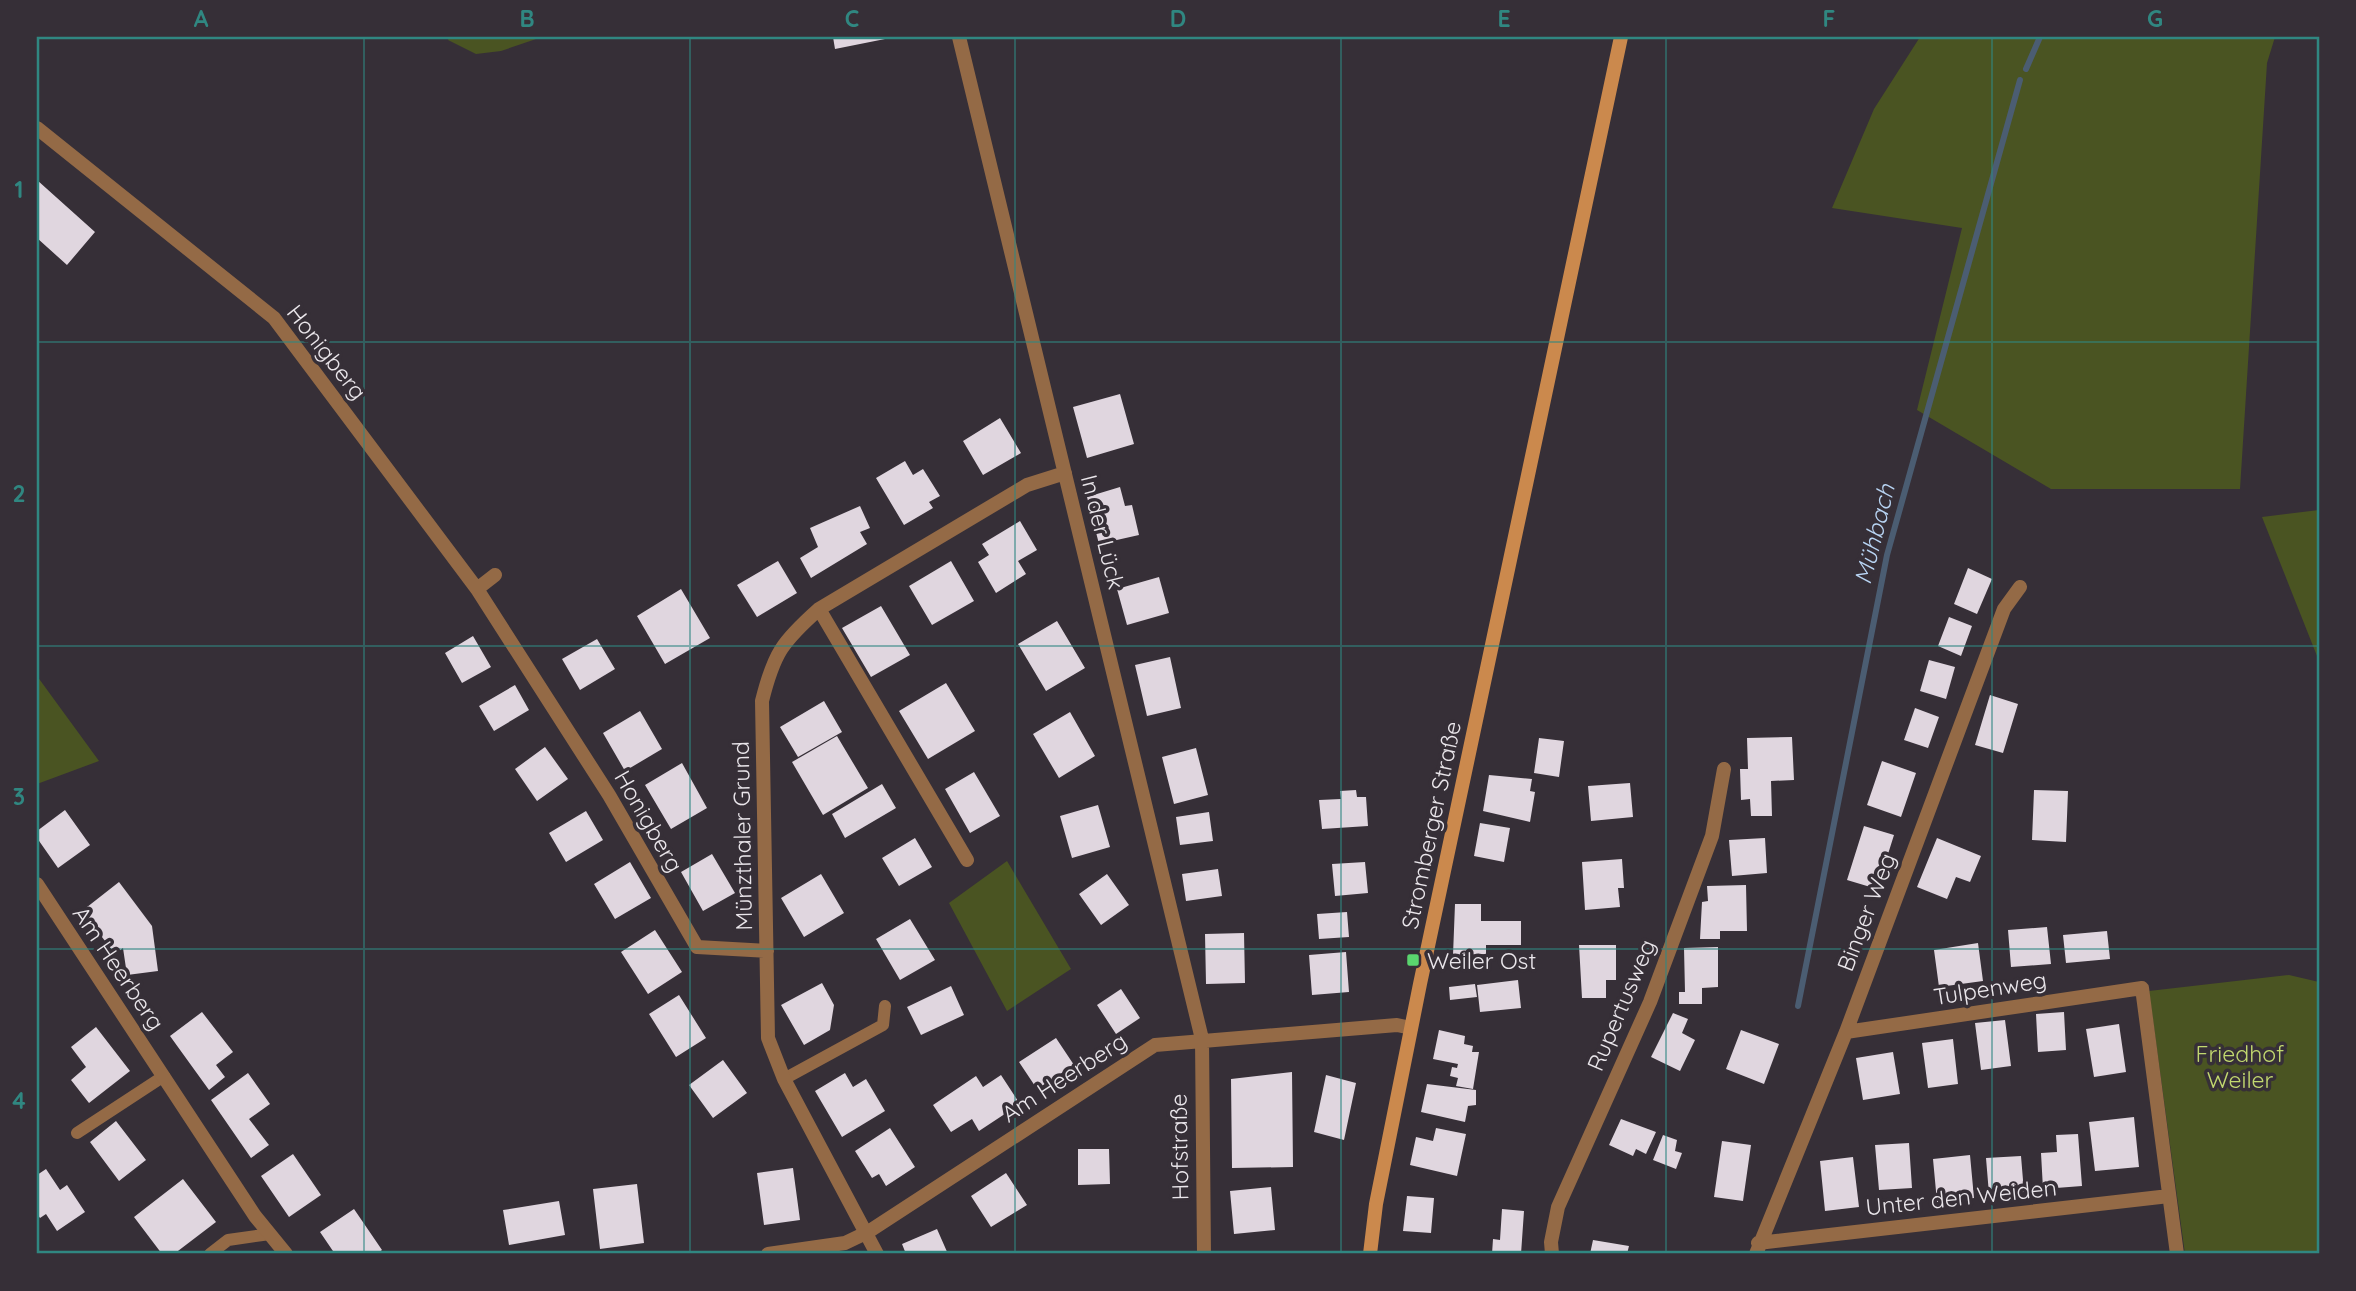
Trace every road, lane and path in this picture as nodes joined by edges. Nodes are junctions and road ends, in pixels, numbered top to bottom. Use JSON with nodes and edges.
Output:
{"nodes":[{"id":1,"x":959,"y":37,"type":"edge"},
{"id":2,"x":1621,"y":37,"type":"edge"},
{"id":3,"x":37,"y":128,"type":"edge"},
{"id":4,"x":1065,"y":473,"type":"junction"},
{"id":5,"x":495,"y":575,"type":"dead end"},
{"id":6,"x":2020,"y":587,"type":"dead end"},
{"id":7,"x":477,"y":589,"type":"junction"},
{"id":8,"x":819,"y":609,"type":"junction"},
{"id":9,"x":1724,"y":769,"type":"dead end"},
{"id":10,"x":967,"y":860,"type":"dead end"},
{"id":11,"x":37,"y":884,"type":"edge"},
{"id":12,"x":767,"y":951,"type":"junction"},
{"id":13,"x":886,"y":1006,"type":"dead end"},
{"id":14,"x":1411,"y":1028,"type":"junction"},
{"id":15,"x":1846,"y":1032,"type":"junction"},
{"id":16,"x":1202,"y":1039,"type":"junction"},
{"id":17,"x":164,"y":1076,"type":"junction"},
{"id":18,"x":784,"y":1079,"type":"junction"},
{"id":19,"x":76,"y":1133,"type":"dead end"},
{"id":20,"x":2169,"y":1196,"type":"junction"},
{"id":21,"x":868,"y":1232,"type":"junction"},
{"id":22,"x":270,"y":1234,"type":"junction"},
{"id":23,"x":1757,"y":1248,"type":"edge"},
{"id":24,"x":210,"y":1254,"type":"edge"},
{"id":25,"x":286,"y":1254,"type":"edge"},
{"id":26,"x":768,"y":1254,"type":"edge"},
{"id":27,"x":877,"y":1254,"type":"edge"},
{"id":28,"x":1204,"y":1254,"type":"edge"},
{"id":29,"x":1370,"y":1254,"type":"edge"},
{"id":30,"x":1552,"y":1254,"type":"edge"},
{"id":31,"x":2177,"y":1254,"type":"edge"}],
"edges":[{"from":1,"to":4,"type":"street","name":"In der Lück"},
{"from":2,"to":14,"type":"main road","name":"Stromberger Straße"},
{"from":3,"to":7,"type":"street","name":"Honigberg"},
{"from":4,"to":8,"type":"street","name":"Münzthaler Grund"},
{"from":4,"to":16,"type":"street","name":"In der Lück"},
{"from":5,"to":7,"type":"street"},
{"from":6,"to":15,"type":"street","name":"Binger Weg"},
{"from":7,"to":12,"type":"street","name":"Honigberg"},
{"from":8,"to":10,"type":"street"},
{"from":8,"to":12,"type":"street","name":"Münzthaler Grund"},
{"from":9,"to":30,"type":"street","name":"Rupertusweg"},
{"from":11,"to":17,"type":"street","name":"Am Heerberg"},
{"from":12,"to":18,"type":"street","name":"Münzthaler Grund"},
{"from":13,"to":18,"type":"lane"},
{"from":14,"to":16,"type":"street","name":"Am Heerberg"},
{"from":14,"to":29,"type":"main road","name":"Stromberger Straße"},
{"from":15,"to":20,"type":"street","name":"Tulpenweg"},
{"from":15,"to":23,"type":"street","name":"Binger Weg"},
{"from":16,"to":21,"type":"street","name":"Am Heerberg"},
{"from":16,"to":28,"type":"street","name":"Hofstraße"},
{"from":17,"to":19,"type":"lane"},
{"from":17,"to":22,"type":"street","name":"Am Heerberg"},
{"from":18,"to":21,"type":"street","name":"Münzthaler Grund"},
{"from":20,"to":23,"type":"street","name":"Unter den Weiden"},
{"from":20,"to":31,"type":"street"},
{"from":21,"to":26,"type":"street","name":"Am Heerberg"},
{"from":21,"to":27,"type":"street","name":"Münzthaler Grund"},
{"from":22,"to":24,"type":"lane"},
{"from":22,"to":25,"type":"street","name":"Am Heerberg"}]}
